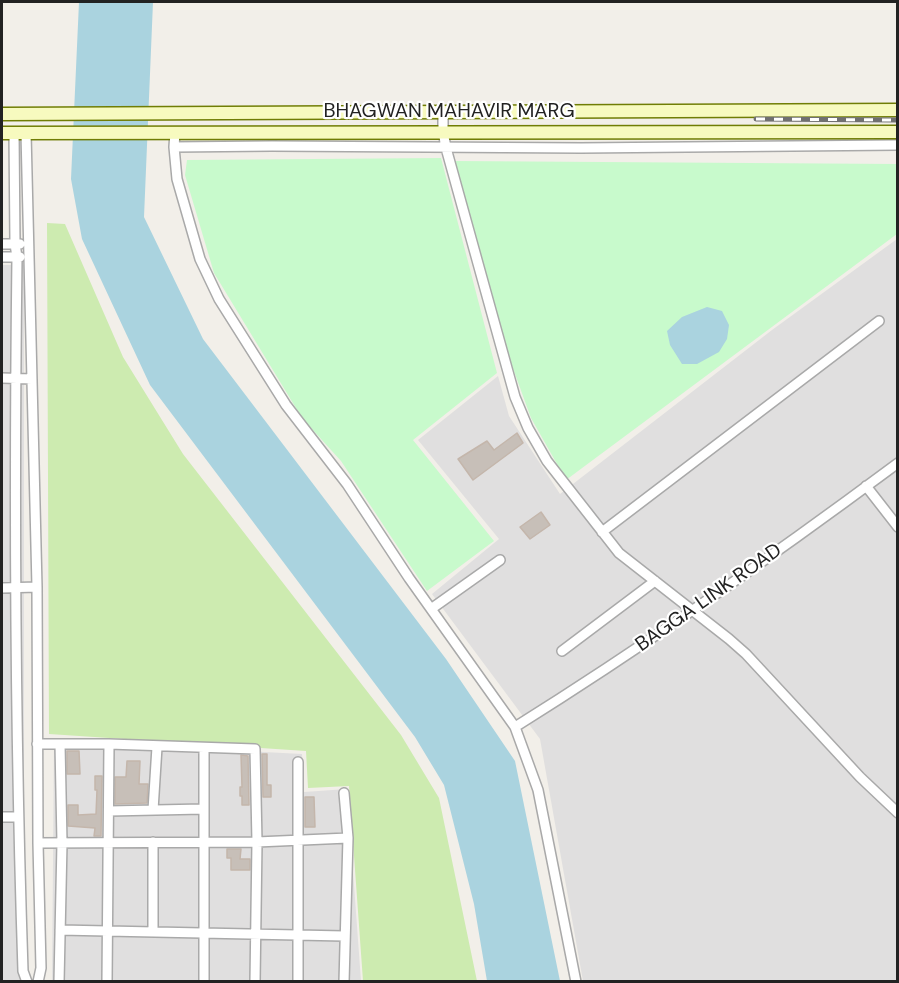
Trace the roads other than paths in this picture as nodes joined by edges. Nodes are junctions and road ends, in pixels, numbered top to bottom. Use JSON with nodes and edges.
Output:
{"nodes":[{"id":1,"x":897,"y":110,"type":"edge"},
{"id":2,"x":702,"y":111,"type":"junction"},
{"id":3,"x":443,"y":112,"type":"junction"},
{"id":4,"x":2,"y":114,"type":"edge"},
{"id":5,"x":443,"y":131,"type":"junction"},
{"id":6,"x":702,"y":131,"type":"junction"},
{"id":7,"x":175,"y":132,"type":"junction"},
{"id":8,"x":897,"y":132,"type":"edge"},
{"id":9,"x":14,"y":133,"type":"edge"},
{"id":10,"x":897,"y":145,"type":"edge"},
{"id":11,"x":174,"y":147,"type":"junction"},
{"id":12,"x":446,"y":148,"type":"junction"},
{"id":13,"x":2,"y":244,"type":"edge"},
{"id":14,"x":15,"y":244,"type":"junction"},
{"id":15,"x":28,"y":244,"type":"junction"},
{"id":16,"x":2,"y":257,"type":"edge"},
{"id":17,"x":16,"y":257,"type":"junction"},
{"id":18,"x":29,"y":257,"type":"junction"},
{"id":19,"x":879,"y":321,"type":"dead end"},
{"id":20,"x":2,"y":378,"type":"edge"},
{"id":21,"x":15,"y":378,"type":"junction"},
{"id":22,"x":32,"y":379,"type":"junction"},
{"id":23,"x":897,"y":463,"type":"edge"},
{"id":24,"x":866,"y":486,"type":"junction"},
{"id":25,"x":897,"y":526,"type":"edge"},
{"id":26,"x":602,"y":532,"type":"junction"},
{"id":27,"x":500,"y":560,"type":"dead end"},
{"id":28,"x":655,"y":581,"type":"junction"},
{"id":29,"x":37,"y":587,"type":"junction"},
{"id":30,"x":2,"y":588,"type":"edge"},
{"id":31,"x":17,"y":588,"type":"junction"},
{"id":32,"x":431,"y":609,"type":"junction"},
{"id":33,"x":693,"y":611,"type":"junction"},
{"id":34,"x":562,"y":651,"type":"dead end"},
{"id":35,"x":515,"y":727,"type":"junction"},
{"id":36,"x":37,"y":744,"type":"junction"},
{"id":37,"x":60,"y":744,"type":"junction"},
{"id":38,"x":109,"y":744,"type":"junction"},
{"id":39,"x":157,"y":747,"type":"junction"},
{"id":40,"x":204,"y":748,"type":"junction"},
{"id":41,"x":298,"y":762,"type":"dead end"},
{"id":42,"x":344,"y":794,"type":"dead end"},
{"id":43,"x":203,"y":809,"type":"junction"},
{"id":44,"x":153,"y":810,"type":"junction"},
{"id":45,"x":109,"y":811,"type":"junction"},
{"id":46,"x":897,"y":813,"type":"edge"},
{"id":47,"x":2,"y":817,"type":"edge"},
{"id":48,"x":18,"y":817,"type":"junction"},
{"id":49,"x":348,"y":838,"type":"junction"},
{"id":50,"x":108,"y":842,"type":"junction"},
{"id":51,"x":153,"y":842,"type":"junction"},
{"id":52,"x":203,"y":842,"type":"junction"},
{"id":53,"x":257,"y":842,"type":"junction"},
{"id":54,"x":298,"y":842,"type":"junction"},
{"id":55,"x":38,"y":843,"type":"junction"},
{"id":56,"x":62,"y":843,"type":"junction"},
{"id":57,"x":60,"y":930,"type":"junction"},
{"id":58,"x":108,"y":931,"type":"junction"},
{"id":59,"x":153,"y":932,"type":"junction"},
{"id":60,"x":204,"y":934,"type":"junction"},
{"id":61,"x":255,"y":935,"type":"junction"},
{"id":62,"x":298,"y":935,"type":"junction"},
{"id":63,"x":344,"y":936,"type":"junction"},
{"id":64,"x":27,"y":981,"type":"edge"},
{"id":65,"x":38,"y":981,"type":"edge"},
{"id":66,"x":59,"y":981,"type":"edge"},
{"id":67,"x":107,"y":981,"type":"edge"},
{"id":68,"x":204,"y":981,"type":"edge"},
{"id":69,"x":255,"y":981,"type":"edge"},
{"id":70,"x":298,"y":981,"type":"edge"},
{"id":71,"x":344,"y":981,"type":"edge"},
{"id":72,"x":576,"y":981,"type":"edge"}],
"edges":[{"from":1,"to":2,"type":"main road","name":"BHAGWAN MAHAVIR MARG"},
{"from":2,"to":3,"type":"main road","name":"BHAGWAN MAHAVIR MARG"},
{"from":2,"to":6,"type":"main road"},
{"from":3,"to":4,"type":"main road","name":"BHAGWAN MAHAVIR MARG"},
{"from":3,"to":5,"type":"street"},
{"from":5,"to":6,"type":"main road","name":"BHAGWAN MAHAVIR MARG"},
{"from":5,"to":7,"type":"main road","name":"BHAGWAN MAHAVIR MARG"},
{"from":5,"to":12,"type":"street"},
{"from":6,"to":8,"type":"main road","name":"BHAGWAN MAHAVIR MARG"},
{"from":7,"to":9,"type":"main road","name":"BHAGWAN MAHAVIR MARG"},
{"from":7,"to":11,"type":"street"},
{"from":9,"to":14,"type":"street"},
{"from":9,"to":15,"type":"street"},
{"from":10,"to":12,"type":"street"},
{"from":11,"to":12,"type":"street"},
{"from":11,"to":32,"type":"street"},
{"from":12,"to":26,"type":"street"},
{"from":13,"to":14,"type":"street"},
{"from":14,"to":15,"type":"street"},
{"from":14,"to":17,"type":"street"},
{"from":15,"to":18,"type":"street"},
{"from":16,"to":17,"type":"street"},
{"from":17,"to":18,"type":"street"},
{"from":17,"to":21,"type":"street"},
{"from":18,"to":22,"type":"street"},
{"from":19,"to":26,"type":"street"},
{"from":20,"to":21,"type":"street"},
{"from":21,"to":22,"type":"street"},
{"from":21,"to":31,"type":"street"},
{"from":22,"to":29,"type":"street"},
{"from":23,"to":24,"type":"street","name":"BAGGA LINK ROAD"},
{"from":24,"to":25,"type":"street"},
{"from":24,"to":33,"type":"street","name":"BAGGA LINK ROAD"},
{"from":26,"to":28,"type":"street"},
{"from":27,"to":32,"type":"street"},
{"from":28,"to":33,"type":"street"},
{"from":28,"to":34,"type":"street"},
{"from":29,"to":31,"type":"street"},
{"from":29,"to":36,"type":"street"},
{"from":30,"to":31,"type":"street"},
{"from":31,"to":48,"type":"street"},
{"from":32,"to":35,"type":"street"},
{"from":33,"to":35,"type":"street","name":"BAGGA LINK ROAD"},
{"from":33,"to":46,"type":"street"},
{"from":35,"to":72,"type":"street"},
{"from":36,"to":37,"type":"street"},
{"from":36,"to":55,"type":"street"},
{"from":37,"to":38,"type":"street"},
{"from":37,"to":56,"type":"street"},
{"from":38,"to":39,"type":"street"},
{"from":38,"to":45,"type":"street"},
{"from":39,"to":40,"type":"street"},
{"from":39,"to":44,"type":"street"},
{"from":40,"to":43,"type":"street"},
{"from":40,"to":53,"type":"street"},
{"from":41,"to":54,"type":"street"},
{"from":42,"to":49,"type":"street"},
{"from":43,"to":44,"type":"street"},
{"from":43,"to":52,"type":"street"},
{"from":44,"to":45,"type":"street"},
{"from":45,"to":50,"type":"street"},
{"from":47,"to":48,"type":"street"},
{"from":48,"to":64,"type":"street"},
{"from":49,"to":54,"type":"street"},
{"from":49,"to":63,"type":"street"},
{"from":50,"to":51,"type":"street"},
{"from":50,"to":56,"type":"street"},
{"from":50,"to":58,"type":"street"},
{"from":51,"to":52,"type":"street"},
{"from":51,"to":59,"type":"street"},
{"from":52,"to":53,"type":"street"},
{"from":52,"to":60,"type":"street"},
{"from":53,"to":54,"type":"street"},
{"from":53,"to":61,"type":"street"},
{"from":54,"to":62,"type":"street"},
{"from":55,"to":56,"type":"street"},
{"from":55,"to":65,"type":"street"},
{"from":56,"to":57,"type":"street"},
{"from":57,"to":58,"type":"street"},
{"from":57,"to":66,"type":"street"},
{"from":58,"to":59,"type":"street"},
{"from":58,"to":67,"type":"street"},
{"from":59,"to":60,"type":"street"},
{"from":60,"to":61,"type":"street"},
{"from":60,"to":68,"type":"street"},
{"from":61,"to":62,"type":"street"},
{"from":61,"to":69,"type":"street"},
{"from":62,"to":63,"type":"street"},
{"from":62,"to":70,"type":"street"},
{"from":63,"to":71,"type":"street"}]}
